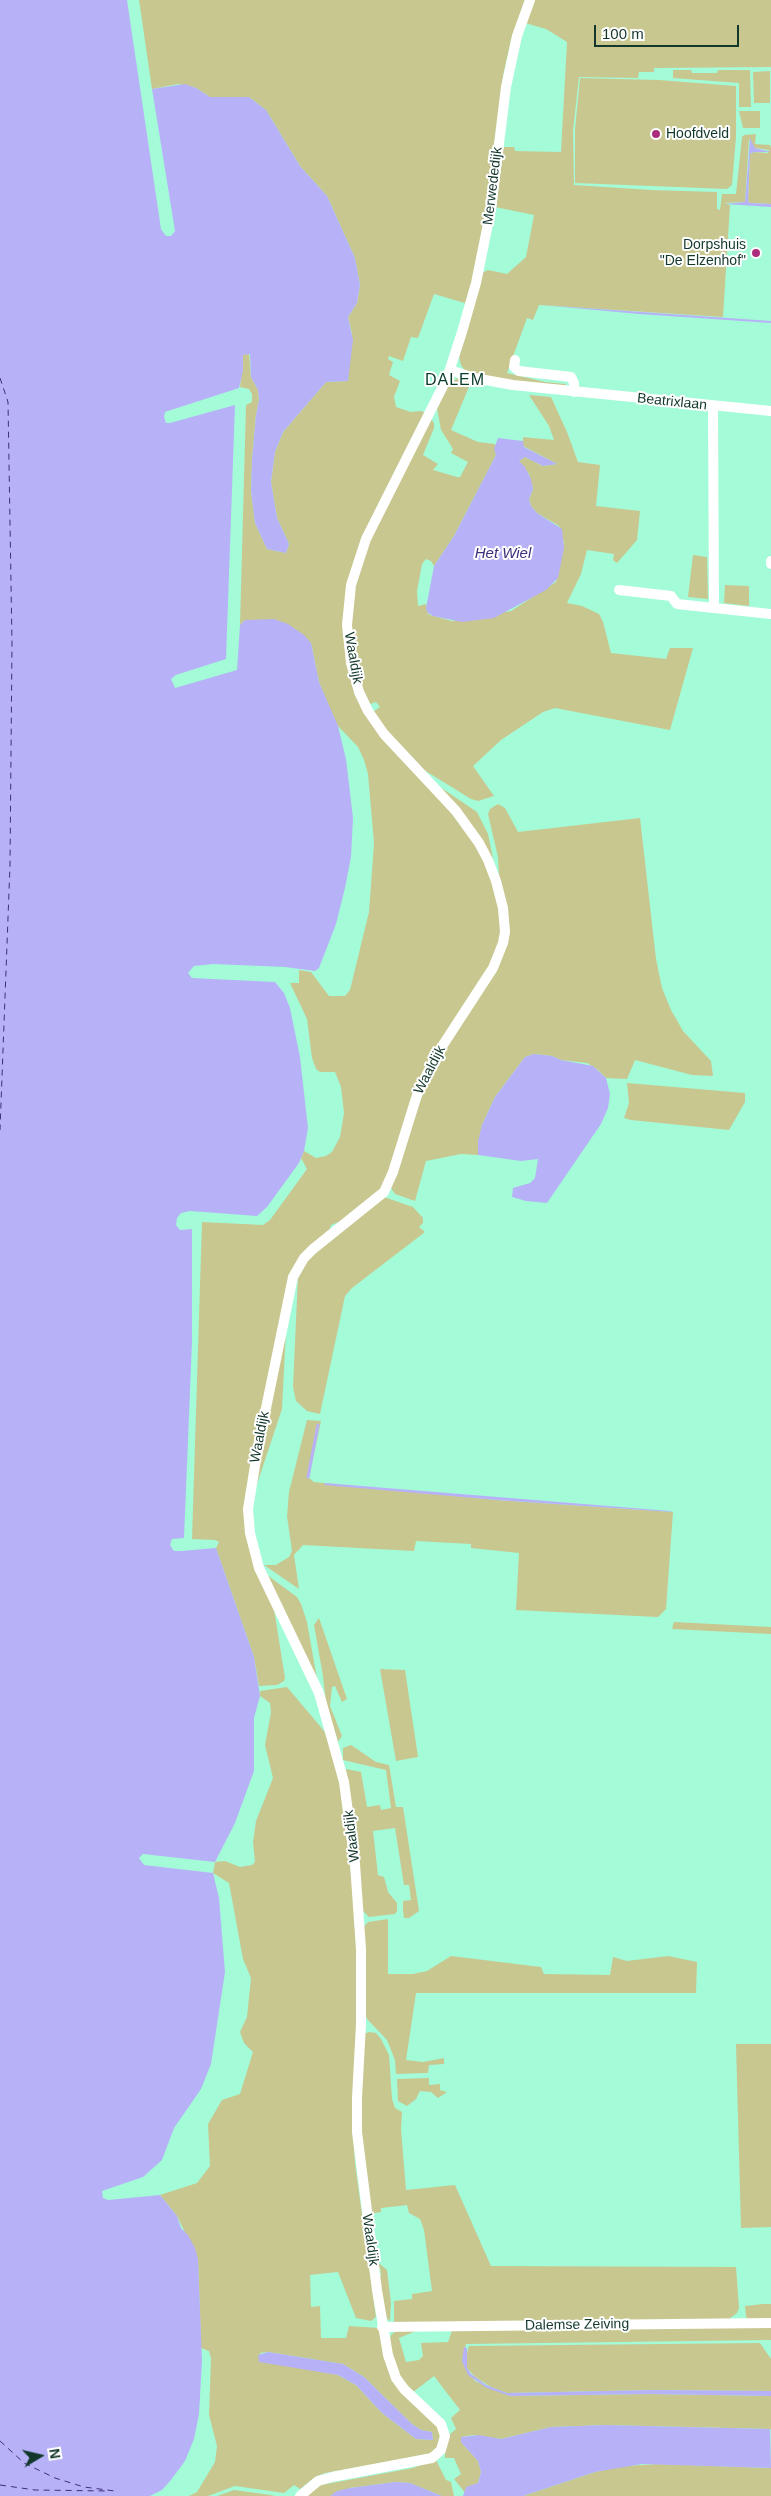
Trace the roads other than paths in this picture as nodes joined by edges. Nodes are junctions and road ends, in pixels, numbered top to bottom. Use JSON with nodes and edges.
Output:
{"nodes":[{"id":1,"x":530,"y":0,"type":"edge"},
{"id":2,"x":515,"y":360,"type":"dead end"},
{"id":3,"x":450,"y":370,"type":"junction"},
{"id":4,"x":574,"y":392,"type":"junction"},
{"id":5,"x":713,"y":406,"type":"junction"},
{"id":6,"x":771,"y":411,"type":"edge"},
{"id":7,"x":619,"y":590,"type":"dead end"},
{"id":8,"x":714,"y":608,"type":"junction"},
{"id":9,"x":771,"y":614,"type":"edge"},
{"id":10,"x":771,"y":2323,"type":"edge"},
{"id":11,"x":382,"y":2327,"type":"junction"},
{"id":12,"x":300,"y":2496,"type":"edge"}],
"edges":[{"from":1,"to":3,"type":"street","name":"Merwededijk"},
{"from":2,"to":4,"type":"street"},
{"from":3,"to":4,"type":"street","name":"Beatrixlaan"},
{"from":3,"to":11,"type":"street","name":"Waaldijk"},
{"from":4,"to":5,"type":"street","name":"Beatrixlaan"},
{"from":5,"to":6,"type":"street","name":"Beatrixlaan"},
{"from":5,"to":8,"type":"street"},
{"from":7,"to":8,"type":"street"},
{"from":8,"to":9,"type":"street"},
{"from":10,"to":11,"type":"street","name":"Dalemse Zeiving"},
{"from":11,"to":12,"type":"street","name":"Waaldijk"}]}
